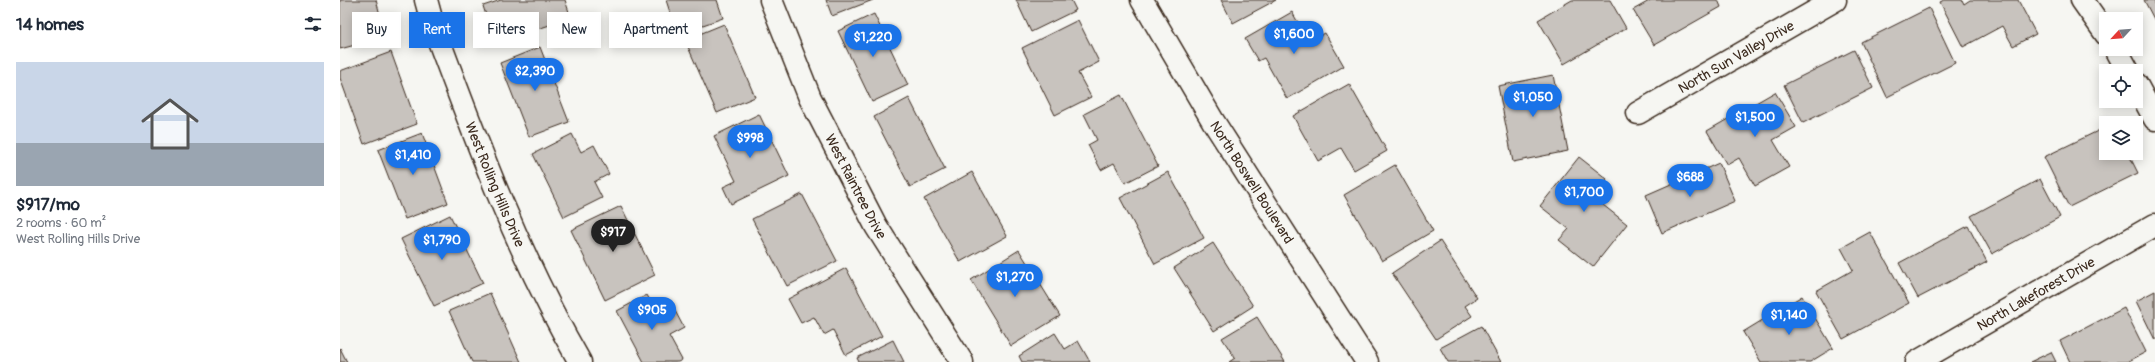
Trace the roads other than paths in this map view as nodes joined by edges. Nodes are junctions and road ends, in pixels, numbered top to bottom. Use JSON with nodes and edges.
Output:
{"nodes":[{"id":1,"x":426,"y":0,"type":"edge"},
{"id":2,"x":771,"y":0,"type":"edge"},
{"id":3,"x":1142,"y":0,"type":"edge"},
{"id":4,"x":1835,"y":0,"type":"edge"},
{"id":5,"x":2082,"y":0,"type":"edge"},
{"id":6,"x":2099,"y":24,"type":"edge"},
{"id":7,"x":2143,"y":97,"type":"edge"},
{"id":8,"x":1638,"y":113,"type":"dead end"},
{"id":9,"x":2155,"y":118,"type":"edge"},
{"id":10,"x":2155,"y":225,"type":"edge"},
{"id":11,"x":580,"y":362,"type":"edge"},
{"id":12,"x":962,"y":362,"type":"edge"},
{"id":13,"x":1367,"y":362,"type":"edge"},
{"id":14,"x":1916,"y":362,"type":"edge"}],
"edges":[{"from":1,"to":11,"type":"street","name":"West Rolling Hills Drive"},
{"from":2,"to":12,"type":"street","name":"West Raintree Drive"},
{"from":3,"to":13,"type":"street","name":"North Boswell Boulevard"},
{"from":4,"to":8,"type":"street","name":"North Sun Valley Drive"},
{"from":5,"to":6,"type":"street"},
{"from":7,"to":9,"type":"street"},
{"from":10,"to":14,"type":"street","name":"North Lakeforest Drive"}]}
